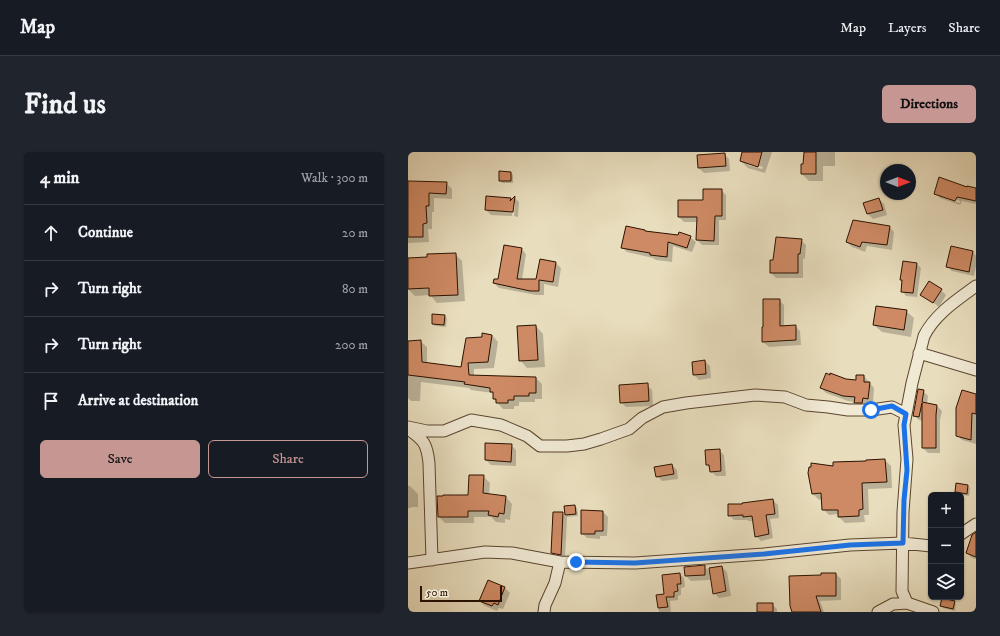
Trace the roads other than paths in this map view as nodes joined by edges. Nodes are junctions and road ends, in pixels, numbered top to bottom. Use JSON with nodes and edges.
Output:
{"nodes":[{"id":1,"x":976,"y":286,"type":"edge"},
{"id":2,"x":919,"y":352,"type":"junction"},
{"id":3,"x":976,"y":370,"type":"edge"},
{"id":4,"x":906,"y":414,"type":"junction"},
{"id":5,"x":408,"y":428,"type":"edge"},
{"id":6,"x":976,"y":524,"type":"edge"},
{"id":7,"x":964,"y":532,"type":"edge"},
{"id":8,"x":903,"y":543,"type":"junction"},
{"id":9,"x":928,"y":546,"type":"edge"},
{"id":10,"x":432,"y":560,"type":"junction"},
{"id":11,"x":560,"y":562,"type":"junction"},
{"id":12,"x":408,"y":563,"type":"edge"},
{"id":13,"x":902,"y":591,"type":"junction"},
{"id":14,"x":893,"y":604,"type":"junction"},
{"id":15,"x":914,"y":607,"type":"edge"},
{"id":16,"x":544,"y":612,"type":"edge"},
{"id":17,"x":878,"y":612,"type":"edge"},
{"id":18,"x":932,"y":612,"type":"edge"}],
"edges":[{"from":1,"to":2,"type":"street"},
{"from":2,"to":3,"type":"street"},
{"from":2,"to":4,"type":"street"},
{"from":4,"to":5,"type":"street"},
{"from":4,"to":8,"type":"street"},
{"from":5,"to":10,"type":"street"},
{"from":6,"to":7,"type":"street"},
{"from":8,"to":9,"type":"street"},
{"from":8,"to":11,"type":"street"},
{"from":8,"to":13,"type":"street"},
{"from":10,"to":11,"type":"street"},
{"from":10,"to":12,"type":"street"},
{"from":11,"to":16,"type":"street"},
{"from":13,"to":14,"type":"street"},
{"from":13,"to":15,"type":"street"},
{"from":14,"to":15,"type":"street"},
{"from":14,"to":17,"type":"street"},
{"from":15,"to":18,"type":"street"}]}
